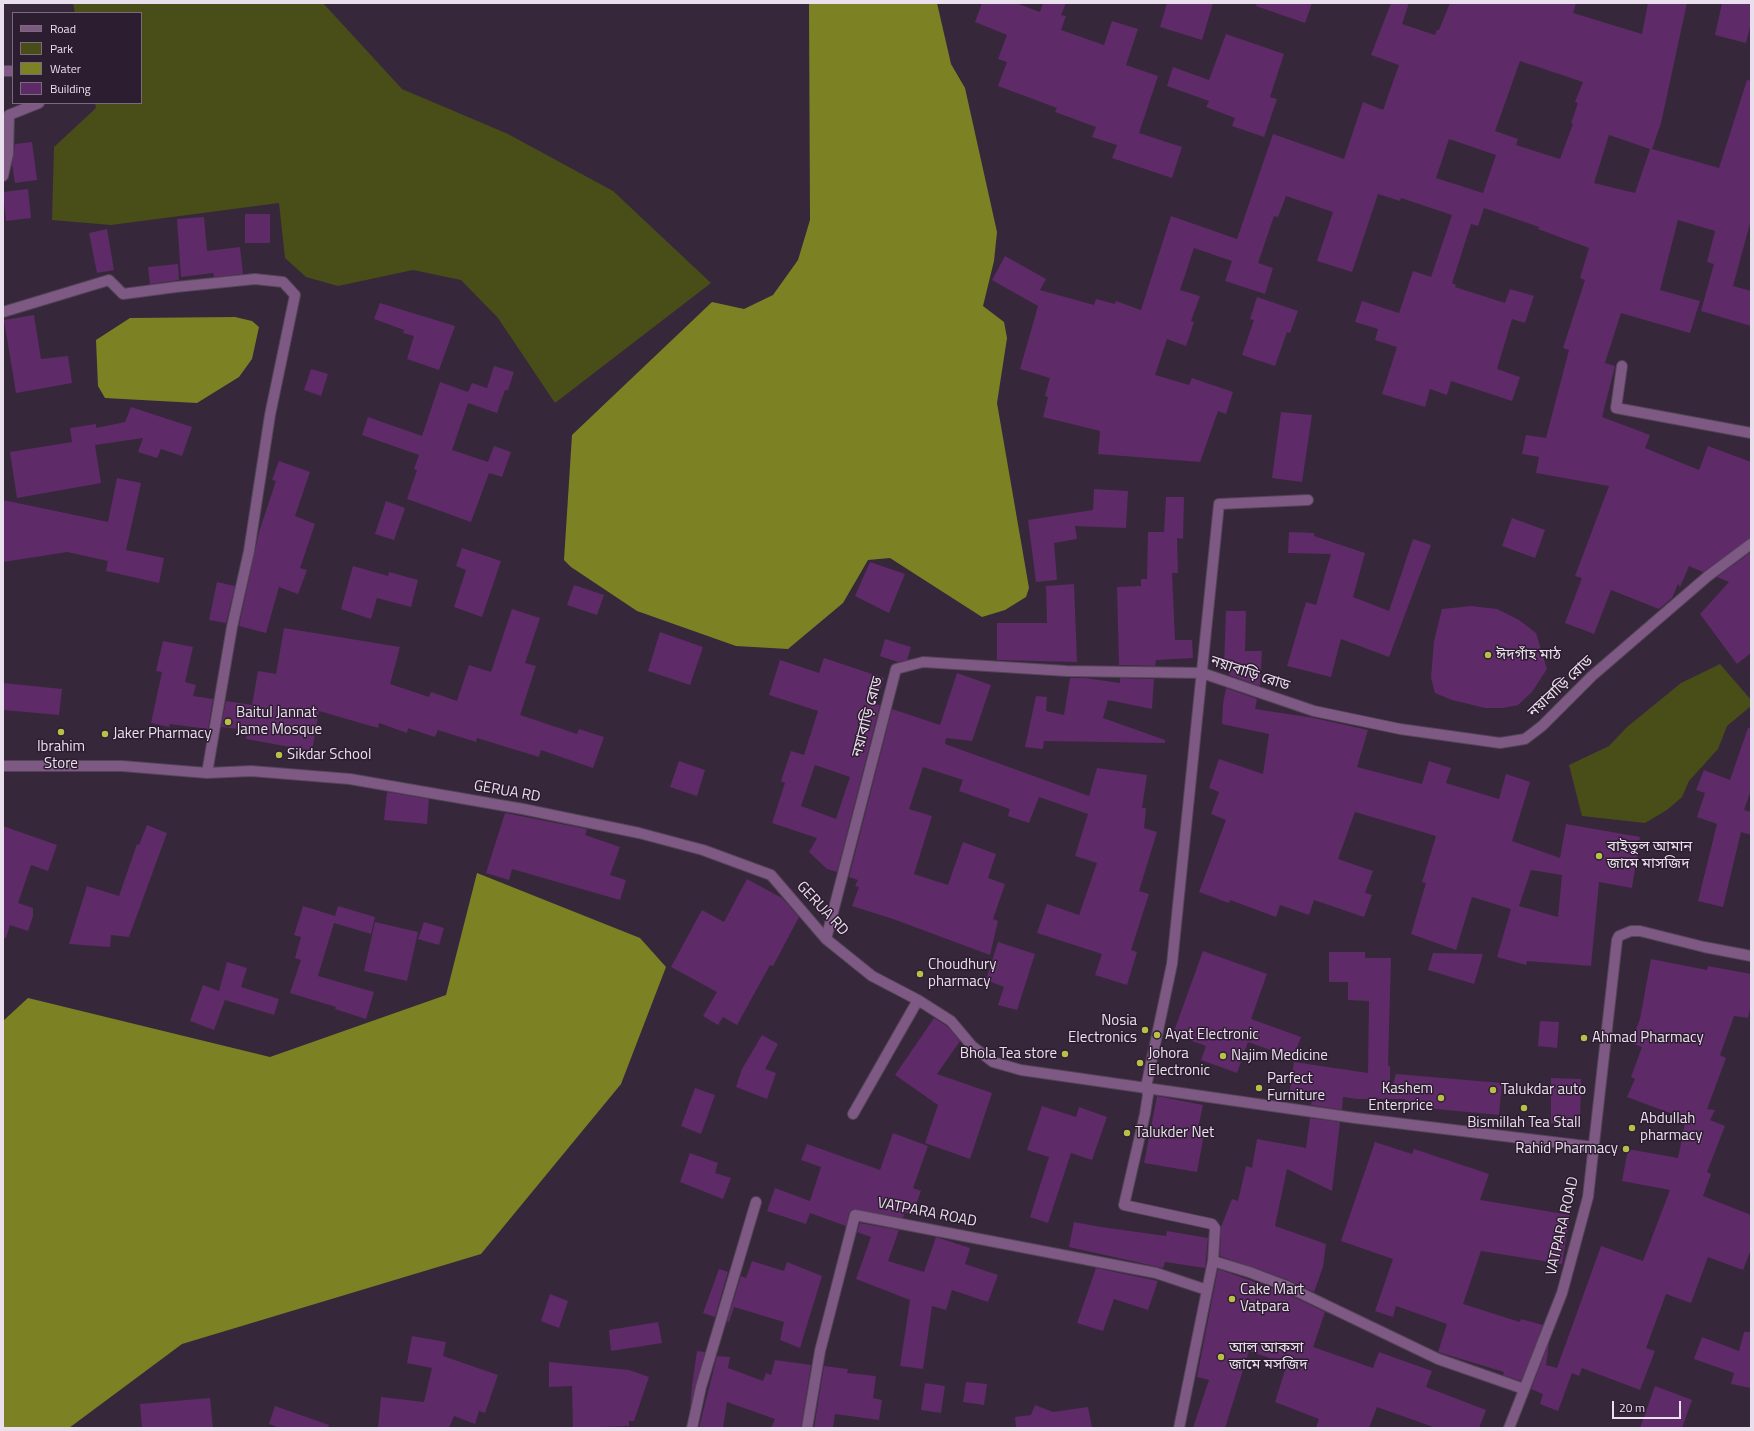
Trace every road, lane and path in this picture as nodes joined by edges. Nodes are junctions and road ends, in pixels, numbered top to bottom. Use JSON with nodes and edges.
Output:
{"nodes":[{"id":1,"x":36,"y":104,"type":"edge"},
{"id":2,"x":3,"y":176,"type":"edge"},
{"id":3,"x":3,"y":312,"type":"edge"},
{"id":4,"x":1622,"y":366,"type":"dead end"},
{"id":5,"x":1751,"y":433,"type":"edge"},
{"id":6,"x":1308,"y":500,"type":"dead end"},
{"id":7,"x":1751,"y":544,"type":"edge"},
{"id":8,"x":1202,"y":673,"type":"junction"},
{"id":9,"x":3,"y":766,"type":"edge"},
{"id":10,"x":207,"y":773,"type":"junction"},
{"id":11,"x":826,"y":939,"type":"junction"},
{"id":12,"x":1751,"y":956,"type":"edge"},
{"id":13,"x":918,"y":1000,"type":"junction"},
{"id":14,"x":1146,"y":1087,"type":"junction"},
{"id":15,"x":854,"y":1114,"type":"dead end"},
{"id":16,"x":1594,"y":1147,"type":"junction"},
{"id":17,"x":756,"y":1202,"type":"dead end"},
{"id":18,"x":1214,"y":1261,"type":"junction"},
{"id":19,"x":1207,"y":1290,"type":"junction"},
{"id":20,"x":1524,"y":1389,"type":"junction"},
{"id":21,"x":692,"y":1428,"type":"edge"},
{"id":22,"x":807,"y":1428,"type":"edge"},
{"id":23,"x":1179,"y":1428,"type":"edge"},
{"id":24,"x":1509,"y":1428,"type":"edge"}],
"edges":[{"from":1,"to":2,"type":"street"},
{"from":3,"to":10,"type":"street"},
{"from":4,"to":5,"type":"street"},
{"from":6,"to":8,"type":"street"},
{"from":7,"to":8,"type":"street","name":"নয়াবাড়ি রোড"},
{"from":8,"to":11,"type":"street","name":"নয়াবাড়ি রোড"},
{"from":8,"to":14,"type":"street"},
{"from":9,"to":10,"type":"street","name":"GERUA RD"},
{"from":10,"to":11,"type":"street","name":"GERUA RD"},
{"from":11,"to":13,"type":"street","name":"GERUA RD"},
{"from":12,"to":16,"type":"street","name":"VATPARA ROAD"},
{"from":13,"to":14,"type":"street","name":"GERUA RD"},
{"from":13,"to":15,"type":"street"},
{"from":14,"to":16,"type":"street","name":"GERUA RD"},
{"from":14,"to":18,"type":"street"},
{"from":16,"to":20,"type":"street","name":"VATPARA ROAD"},
{"from":17,"to":21,"type":"street"},
{"from":18,"to":19,"type":"street"},
{"from":18,"to":20,"type":"street"},
{"from":19,"to":22,"type":"street","name":"VATPARA ROAD"},
{"from":19,"to":23,"type":"street"},
{"from":20,"to":24,"type":"street","name":"VATPARA ROAD"}]}
